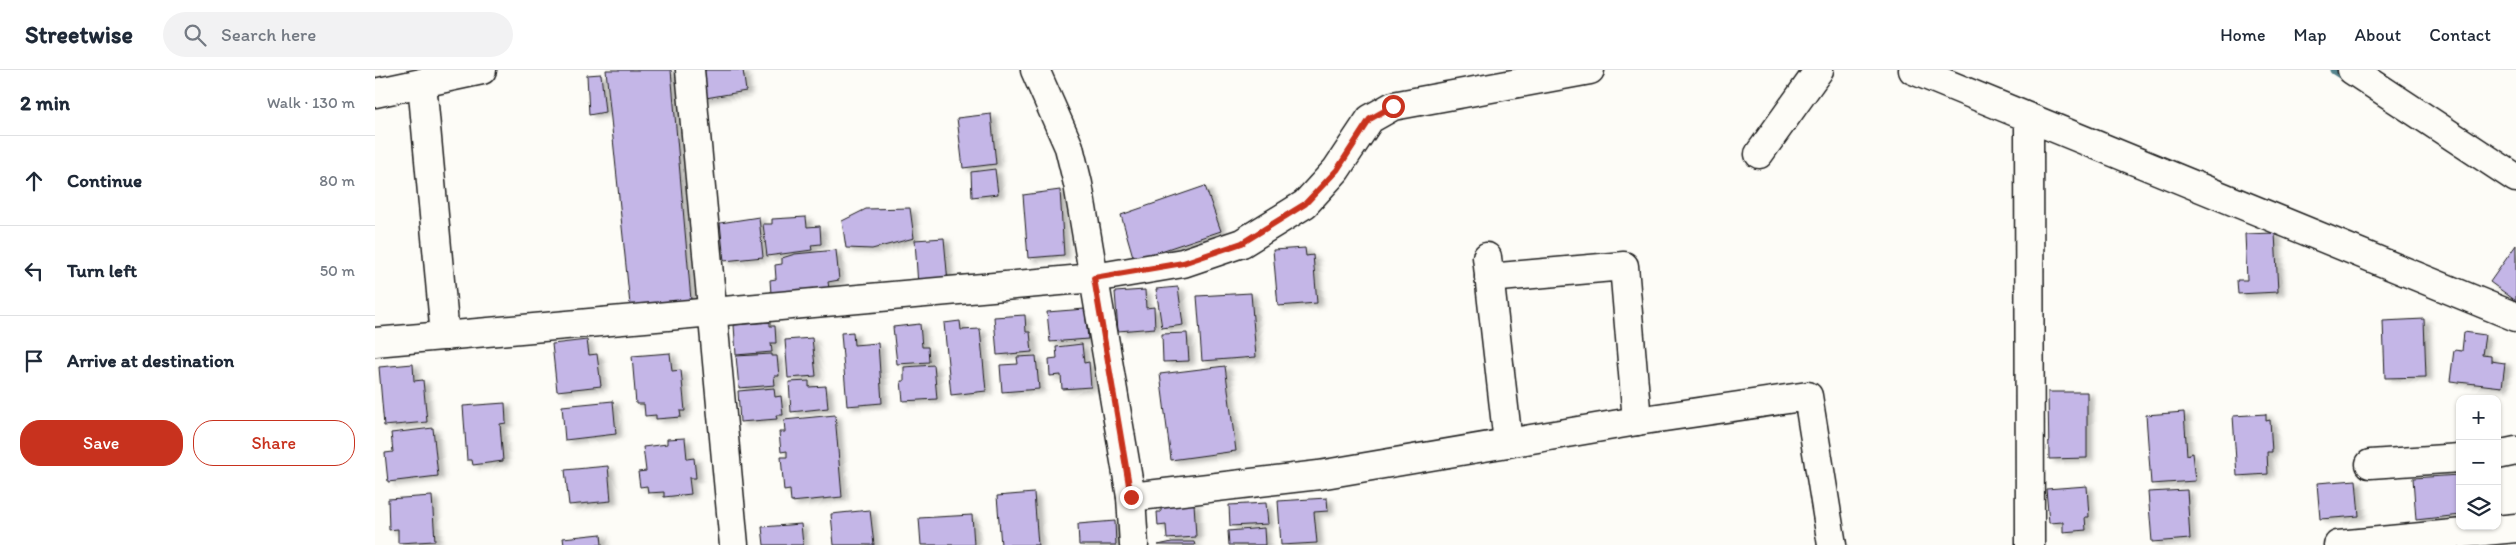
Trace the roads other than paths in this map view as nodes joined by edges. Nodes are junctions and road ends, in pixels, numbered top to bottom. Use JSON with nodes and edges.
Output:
{"nodes":[{"id":1,"x":482,"y":70,"type":"edge"},
{"id":2,"x":690,"y":70,"type":"edge"},
{"id":3,"x":1035,"y":70,"type":"edge"},
{"id":4,"x":1590,"y":70,"type":"edge"},
{"id":5,"x":1819,"y":70,"type":"edge"},
{"id":6,"x":1913,"y":70,"type":"edge"},
{"id":7,"x":2352,"y":70,"type":"edge"},
{"id":8,"x":423,"y":83,"type":"junction"},
{"id":9,"x":375,"y":93,"type":"edge"},
{"id":10,"x":2029,"y":119,"type":"junction"},
{"id":11,"x":1759,"y":154,"type":"dead end"},
{"id":12,"x":2516,"y":178,"type":"edge"},
{"id":13,"x":1094,"y":278,"type":"junction"},
{"id":14,"x":712,"y":312,"type":"junction"},
{"id":15,"x":2516,"y":317,"type":"edge"},
{"id":16,"x":445,"y":336,"type":"junction"},
{"id":17,"x":375,"y":342,"type":"edge"},
{"id":18,"x":1637,"y":422,"type":"junction"},
{"id":19,"x":1509,"y":443,"type":"junction"},
{"id":20,"x":2516,"y":451,"type":"edge"},
{"id":21,"x":2501,"y":455,"type":"edge"},
{"id":22,"x":2456,"y":458,"type":"edge"},
{"id":23,"x":2370,"y":464,"type":"dead end"},
{"id":24,"x":1131,"y":497,"type":"junction"},
{"id":25,"x":2516,"y":528,"type":"edge"},
{"id":26,"x":734,"y":545,"type":"edge"},
{"id":27,"x":1134,"y":545,"type":"edge"},
{"id":28,"x":1832,"y":545,"type":"edge"},
{"id":29,"x":2030,"y":545,"type":"edge"},
{"id":30,"x":2338,"y":545,"type":"edge"}],
"edges":[{"from":1,"to":8,"type":"street"},
{"from":2,"to":14,"type":"street"},
{"from":3,"to":13,"type":"street"},
{"from":4,"to":13,"type":"street"},
{"from":5,"to":11,"type":"street"},
{"from":6,"to":10,"type":"street"},
{"from":7,"to":12,"type":"street"},
{"from":8,"to":9,"type":"street"},
{"from":8,"to":16,"type":"street"},
{"from":10,"to":15,"type":"street"},
{"from":10,"to":29,"type":"street"},
{"from":13,"to":14,"type":"street"},
{"from":13,"to":24,"type":"street"},
{"from":14,"to":16,"type":"street"},
{"from":14,"to":26,"type":"street"},
{"from":16,"to":17,"type":"street"},
{"from":18,"to":19,"type":"street"},
{"from":18,"to":19,"type":"street"},
{"from":18,"to":28,"type":"street"},
{"from":19,"to":24,"type":"street"},
{"from":20,"to":21,"type":"street"},
{"from":22,"to":23,"type":"street"},
{"from":24,"to":27,"type":"street"},
{"from":25,"to":30,"type":"street"}]}
